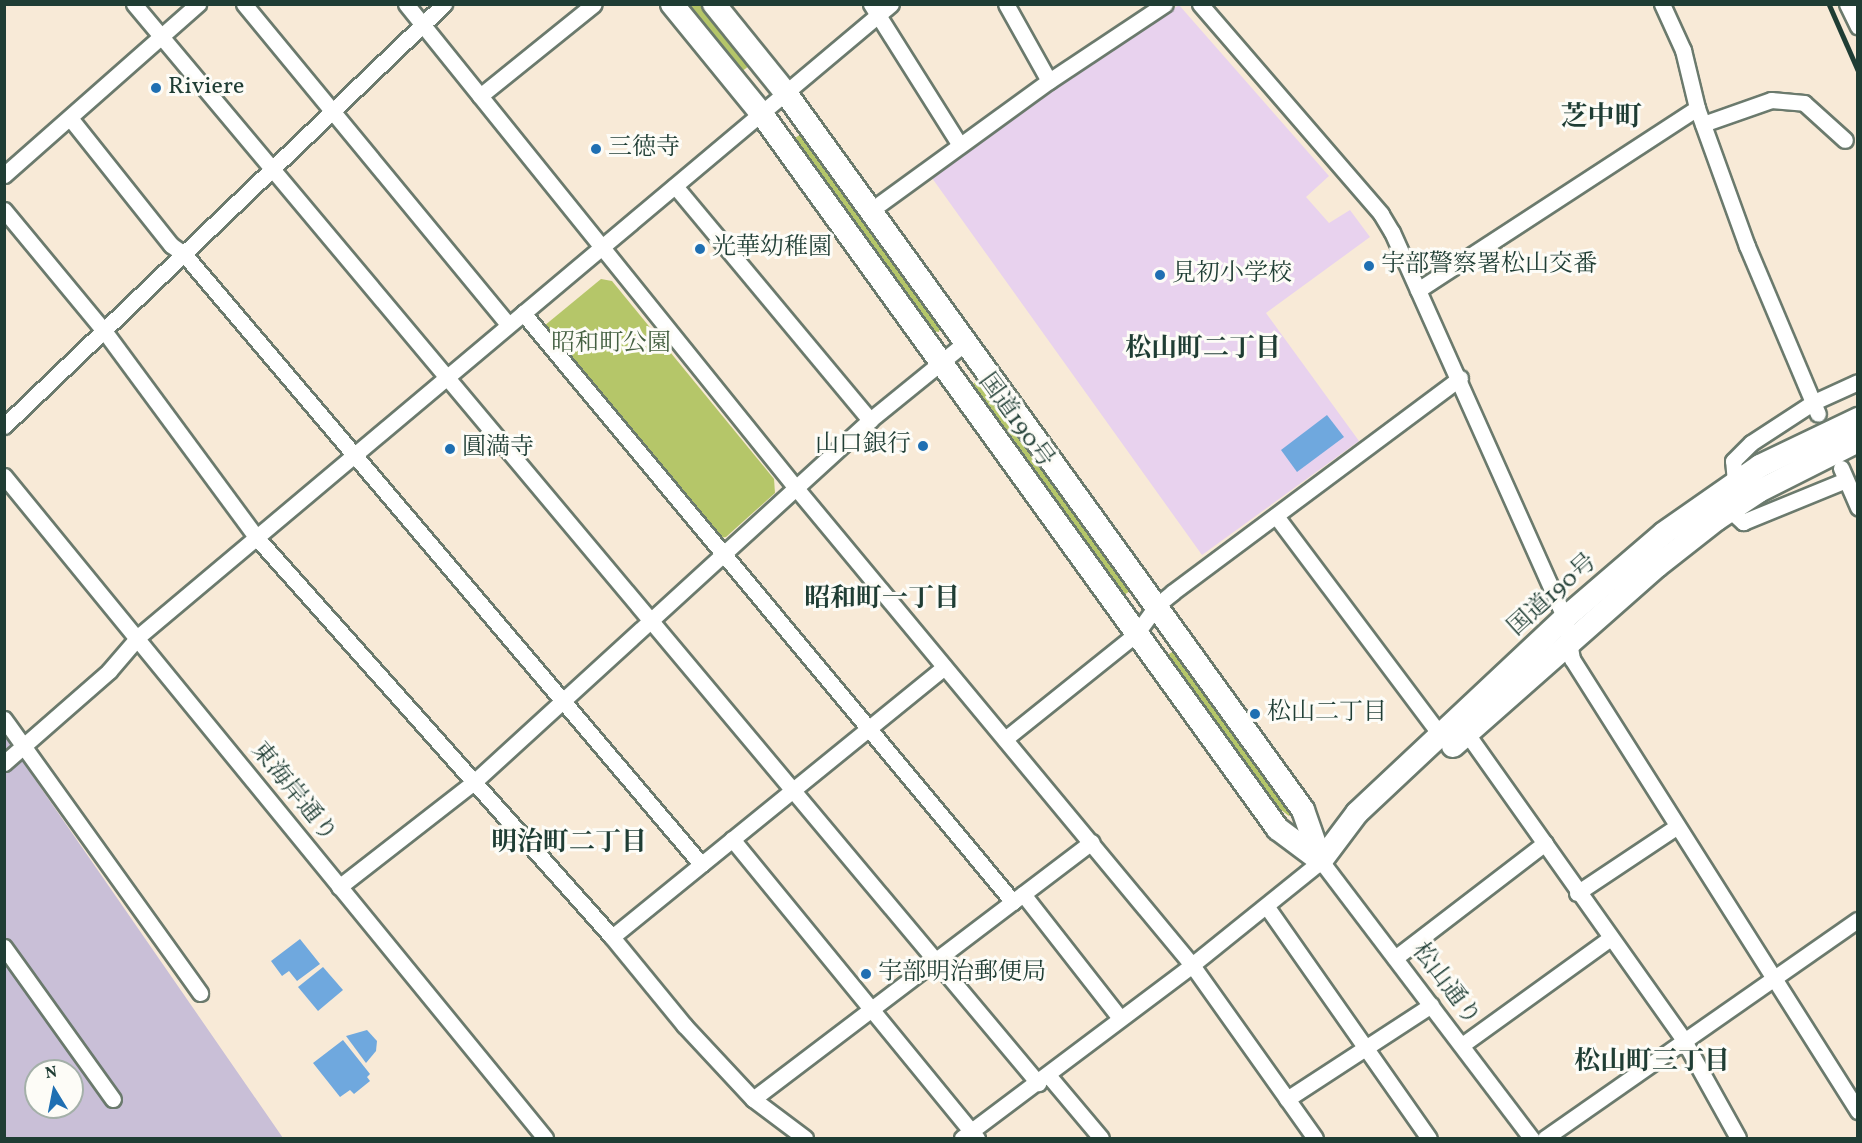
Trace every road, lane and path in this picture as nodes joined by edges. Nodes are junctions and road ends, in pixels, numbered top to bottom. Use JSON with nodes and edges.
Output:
{"nodes":[{"id":1,"x":134,"y":4,"type":"edge"},
{"id":2,"x":198,"y":4,"type":"edge"},
{"id":3,"x":244,"y":4,"type":"edge"},
{"id":4,"x":406,"y":4,"type":"edge"},
{"id":5,"x":444,"y":4,"type":"edge"},
{"id":6,"x":594,"y":4,"type":"edge"},
{"id":7,"x":672,"y":4,"type":"edge"},
{"id":8,"x":714,"y":4,"type":"edge"},
{"id":9,"x":891,"y":4,"type":"edge"},
{"id":10,"x":1006,"y":4,"type":"edge"},
{"id":11,"x":1165,"y":4,"type":"edge"},
{"id":12,"x":1200,"y":4,"type":"edge"},
{"id":13,"x":1662,"y":4,"type":"edge"},
{"id":14,"x":1847,"y":4,"type":"edge"},
{"id":15,"x":875,"y":10,"type":"edge"},
{"id":16,"x":422,"y":25,"type":"junction"},
{"id":17,"x":1857,"y":27,"type":"edge"},
{"id":18,"x":163,"y":39,"type":"junction"},
{"id":19,"x":1049,"y":81,"type":"junction"},
{"id":20,"x":785,"y":92,"type":"junction"},
{"id":21,"x":480,"y":96,"type":"junction"},
{"id":22,"x":1697,"y":108,"type":"junction"},
{"id":23,"x":334,"y":112,"type":"junction"},
{"id":24,"x":761,"y":113,"type":"junction"},
{"id":25,"x":70,"y":118,"type":"junction"},
{"id":26,"x":1703,"y":123,"type":"junction"},
{"id":27,"x":1845,"y":140,"type":"dead end"},
{"id":28,"x":959,"y":144,"type":"junction"},
{"id":29,"x":272,"y":171,"type":"junction"},
{"id":30,"x":4,"y":175,"type":"edge"},
{"id":31,"x":675,"y":186,"type":"junction"},
{"id":32,"x":4,"y":210,"type":"edge"},
{"id":33,"x":870,"y":211,"type":"junction"},
{"id":34,"x":601,"y":246,"type":"junction"},
{"id":35,"x":184,"y":254,"type":"junction"},
{"id":36,"x":1418,"y":290,"type":"junction"},
{"id":37,"x":523,"y":312,"type":"junction"},
{"id":38,"x":508,"y":324,"type":"junction"},
{"id":39,"x":105,"y":332,"type":"junction"},
{"id":40,"x":966,"y":342,"type":"junction"},
{"id":41,"x":940,"y":362,"type":"junction"},
{"id":42,"x":446,"y":377,"type":"junction"},
{"id":43,"x":1460,"y":378,"type":"junction"},
{"id":44,"x":1857,"y":381,"type":"edge"},
{"id":45,"x":1816,"y":408,"type":"junction"},
{"id":46,"x":1857,"y":419,"type":"edge"},
{"id":47,"x":870,"y":420,"type":"junction"},
{"id":48,"x":4,"y":426,"type":"edge"},
{"id":49,"x":1857,"y":441,"type":"edge"},
{"id":50,"x":354,"y":454,"type":"junction"},
{"id":51,"x":4,"y":476,"type":"edge"},
{"id":52,"x":1735,"y":482,"type":"junction"},
{"id":53,"x":796,"y":488,"type":"junction"},
{"id":54,"x":1857,"y":507,"type":"edge"},
{"id":55,"x":1730,"y":510,"type":"junction"},
{"id":56,"x":1276,"y":516,"type":"junction"},
{"id":57,"x":256,"y":537,"type":"junction"},
{"id":58,"x":723,"y":555,"type":"junction"},
{"id":59,"x":1156,"y":606,"type":"junction"},
{"id":60,"x":1565,"y":618,"type":"junction"},
{"id":61,"x":651,"y":622,"type":"junction"},
{"id":62,"x":1136,"y":634,"type":"junction"},
{"id":63,"x":139,"y":636,"type":"junction"},
{"id":64,"x":1568,"y":643,"type":"junction"},
{"id":65,"x":944,"y":667,"type":"junction"},
{"id":66,"x":563,"y":703,"type":"junction"},
{"id":67,"x":4,"y":719,"type":"edge"},
{"id":68,"x":869,"y":728,"type":"junction"},
{"id":69,"x":1455,"y":730,"type":"junction"},
{"id":70,"x":1005,"y":739,"type":"junction"},
{"id":71,"x":24,"y":746,"type":"junction"},
{"id":72,"x":4,"y":763,"type":"edge"},
{"id":73,"x":475,"y":781,"type":"junction"},
{"id":74,"x":792,"y":790,"type":"junction"},
{"id":75,"x":1676,"y":827,"type":"junction"},
{"id":76,"x":732,"y":839,"type":"junction"},
{"id":77,"x":1091,"y":842,"type":"junction"},
{"id":78,"x":1545,"y":843,"type":"junction"},
{"id":79,"x":1321,"y":861,"type":"junction"},
{"id":80,"x":701,"y":864,"type":"junction"},
{"id":81,"x":339,"y":887,"type":"junction"},
{"id":82,"x":1577,"y":893,"type":"junction"},
{"id":83,"x":1018,"y":898,"type":"junction"},
{"id":84,"x":1267,"y":907,"type":"junction"},
{"id":85,"x":1857,"y":920,"type":"edge"},
{"id":86,"x":612,"y":937,"type":"junction"},
{"id":87,"x":1609,"y":939,"type":"junction"},
{"id":88,"x":4,"y":947,"type":"edge"},
{"id":89,"x":1395,"y":958,"type":"junction"},
{"id":90,"x":934,"y":960,"type":"junction"},
{"id":91,"x":1192,"y":965,"type":"junction"},
{"id":92,"x":1773,"y":976,"type":"junction"},
{"id":93,"x":200,"y":993,"type":"dead end"},
{"id":94,"x":1431,"y":1005,"type":"junction"},
{"id":95,"x":872,"y":1008,"type":"junction"},
{"id":96,"x":1120,"y":1018,"type":"junction"},
{"id":97,"x":1683,"y":1040,"type":"junction"},
{"id":98,"x":1364,"y":1045,"type":"junction"},
{"id":99,"x":1462,"y":1045,"type":"junction"},
{"id":100,"x":1043,"y":1079,"type":"junction"},
{"id":101,"x":113,"y":1099,"type":"dead end"},
{"id":102,"x":753,"y":1099,"type":"junction"},
{"id":103,"x":1287,"y":1099,"type":"junction"},
{"id":104,"x":1857,"y":1111,"type":"edge"},
{"id":105,"x":971,"y":1136,"type":"edge"},
{"id":106,"x":545,"y":1138,"type":"edge"},
{"id":107,"x":805,"y":1138,"type":"edge"},
{"id":108,"x":1101,"y":1138,"type":"edge"},
{"id":109,"x":1315,"y":1138,"type":"edge"},
{"id":110,"x":1429,"y":1138,"type":"edge"},
{"id":111,"x":1531,"y":1138,"type":"edge"},
{"id":112,"x":1545,"y":1138,"type":"edge"},
{"id":113,"x":1738,"y":1138,"type":"edge"}],
"edges":[{"from":1,"to":18,"type":"street"},
{"from":2,"to":18,"type":"street"},
{"from":3,"to":23,"type":"street"},
{"from":4,"to":16,"type":"street"},
{"from":5,"to":16,"type":"street"},
{"from":6,"to":21,"type":"street"},
{"from":7,"to":24,"type":"highway","name":"国道190号"},
{"from":8,"to":20,"type":"highway","name":"国道190号"},
{"from":9,"to":15,"type":"street"},
{"from":10,"to":19,"type":"street"},
{"from":11,"to":19,"type":"street"},
{"from":12,"to":36,"type":"street"},
{"from":13,"to":22,"type":"street"},
{"from":14,"to":17,"type":"street"},
{"from":15,"to":20,"type":"street"},
{"from":15,"to":28,"type":"street"},
{"from":16,"to":21,"type":"street"},
{"from":16,"to":23,"type":"street"},
{"from":18,"to":25,"type":"street"},
{"from":18,"to":29,"type":"street"},
{"from":19,"to":28,"type":"street"},
{"from":20,"to":24,"type":"street"},
{"from":20,"to":33,"type":"highway","name":"国道190号"},
{"from":21,"to":34,"type":"street"},
{"from":22,"to":26,"type":"street"},
{"from":22,"to":36,"type":"street"},
{"from":23,"to":29,"type":"street"},
{"from":23,"to":38,"type":"street"},
{"from":24,"to":31,"type":"street"},
{"from":24,"to":41,"type":"highway","name":"国道190号"},
{"from":25,"to":30,"type":"street"},
{"from":25,"to":35,"type":"street"},
{"from":26,"to":27,"type":"street"},
{"from":26,"to":45,"type":"street"},
{"from":28,"to":33,"type":"street"},
{"from":29,"to":35,"type":"street"},
{"from":29,"to":42,"type":"street"},
{"from":31,"to":34,"type":"street"},
{"from":31,"to":47,"type":"street"},
{"from":32,"to":39,"type":"street"},
{"from":33,"to":40,"type":"highway","name":"国道190号"},
{"from":34,"to":37,"type":"street"},
{"from":34,"to":53,"type":"street"},
{"from":35,"to":39,"type":"street"},
{"from":35,"to":50,"type":"street"},
{"from":36,"to":43,"type":"street"},
{"from":37,"to":38,"type":"street"},
{"from":37,"to":58,"type":"street"},
{"from":38,"to":42,"type":"street"},
{"from":39,"to":48,"type":"street"},
{"from":39,"to":57,"type":"street"},
{"from":40,"to":41,"type":"street"},
{"from":40,"to":59,"type":"highway","name":"国道190号"},
{"from":41,"to":47,"type":"street"},
{"from":41,"to":62,"type":"highway","name":"国道190号"},
{"from":42,"to":50,"type":"street"},
{"from":42,"to":61,"type":"street"},
{"from":43,"to":56,"type":"street"},
{"from":43,"to":60,"type":"street"},
{"from":44,"to":45,"type":"street"},
{"from":45,"to":52,"type":"street"},
{"from":46,"to":52,"type":"highway","name":"国道190号"},
{"from":47,"to":53,"type":"street"},
{"from":49,"to":55,"type":"highway","name":"国道190号"},
{"from":50,"to":57,"type":"street"},
{"from":50,"to":66,"type":"street"},
{"from":51,"to":63,"type":"street","name":"東海岸通り"},
{"from":52,"to":60,"type":"highway","name":"国道190号"},
{"from":53,"to":58,"type":"street"},
{"from":53,"to":65,"type":"street"},
{"from":54,"to":55,"type":"street"},
{"from":55,"to":64,"type":"highway","name":"国道190号"},
{"from":56,"to":59,"type":"street"},
{"from":56,"to":69,"type":"street"},
{"from":57,"to":63,"type":"street"},
{"from":57,"to":73,"type":"street"},
{"from":58,"to":61,"type":"street"},
{"from":58,"to":68,"type":"street"},
{"from":59,"to":62,"type":"street"},
{"from":59,"to":79,"type":"highway","name":"国道190号"},
{"from":60,"to":64,"type":"street"},
{"from":60,"to":69,"type":"highway","name":"国道190号"},
{"from":61,"to":66,"type":"street"},
{"from":61,"to":74,"type":"street"},
{"from":62,"to":70,"type":"street"},
{"from":62,"to":79,"type":"highway","name":"国道190号"},
{"from":63,"to":71,"type":"street"},
{"from":63,"to":81,"type":"street","name":"東海岸通り"},
{"from":64,"to":69,"type":"highway","name":"国道190号"},
{"from":64,"to":75,"type":"street"},
{"from":65,"to":68,"type":"street"},
{"from":65,"to":70,"type":"street"},
{"from":66,"to":73,"type":"street"},
{"from":66,"to":80,"type":"street"},
{"from":67,"to":71,"type":"street"},
{"from":68,"to":74,"type":"street"},
{"from":68,"to":83,"type":"street"},
{"from":69,"to":78,"type":"street"},
{"from":69,"to":79,"type":"highway","name":"国道190号"},
{"from":70,"to":77,"type":"street"},
{"from":71,"to":72,"type":"street"},
{"from":71,"to":93,"type":"street"},
{"from":73,"to":81,"type":"street"},
{"from":73,"to":86,"type":"street"},
{"from":74,"to":76,"type":"street"},
{"from":74,"to":90,"type":"street"},
{"from":75,"to":82,"type":"street"},
{"from":75,"to":92,"type":"street"},
{"from":76,"to":80,"type":"street"},
{"from":76,"to":95,"type":"street"},
{"from":77,"to":83,"type":"street"},
{"from":77,"to":91,"type":"street"},
{"from":78,"to":82,"type":"street"},
{"from":78,"to":89,"type":"street"},
{"from":79,"to":84,"type":"street"},
{"from":79,"to":89,"type":"street","name":"松山通り"},
{"from":80,"to":86,"type":"street"},
{"from":81,"to":106,"type":"street","name":"東海岸通り"},
{"from":82,"to":87,"type":"street"},
{"from":83,"to":90,"type":"street"},
{"from":83,"to":96,"type":"street"},
{"from":84,"to":91,"type":"street"},
{"from":84,"to":98,"type":"street"},
{"from":85,"to":92,"type":"street"},
{"from":86,"to":102,"type":"street"},
{"from":87,"to":97,"type":"street"},
{"from":87,"to":99,"type":"street"},
{"from":88,"to":101,"type":"street"},
{"from":89,"to":94,"type":"street","name":"松山通り"},
{"from":90,"to":95,"type":"street"},
{"from":90,"to":100,"type":"street"},
{"from":91,"to":96,"type":"street"},
{"from":91,"to":103,"type":"street"},
{"from":92,"to":97,"type":"street"},
{"from":92,"to":104,"type":"street"},
{"from":94,"to":98,"type":"street"},
{"from":94,"to":99,"type":"street","name":"松山通り"},
{"from":95,"to":102,"type":"street"},
{"from":95,"to":105,"type":"street"},
{"from":96,"to":100,"type":"street"},
{"from":97,"to":112,"type":"street"},
{"from":97,"to":113,"type":"street"},
{"from":98,"to":103,"type":"street"},
{"from":98,"to":110,"type":"street"},
{"from":99,"to":111,"type":"street","name":"松山通り"},
{"from":100,"to":105,"type":"street"},
{"from":100,"to":108,"type":"street"},
{"from":102,"to":107,"type":"street"},
{"from":103,"to":109,"type":"street"}]}
